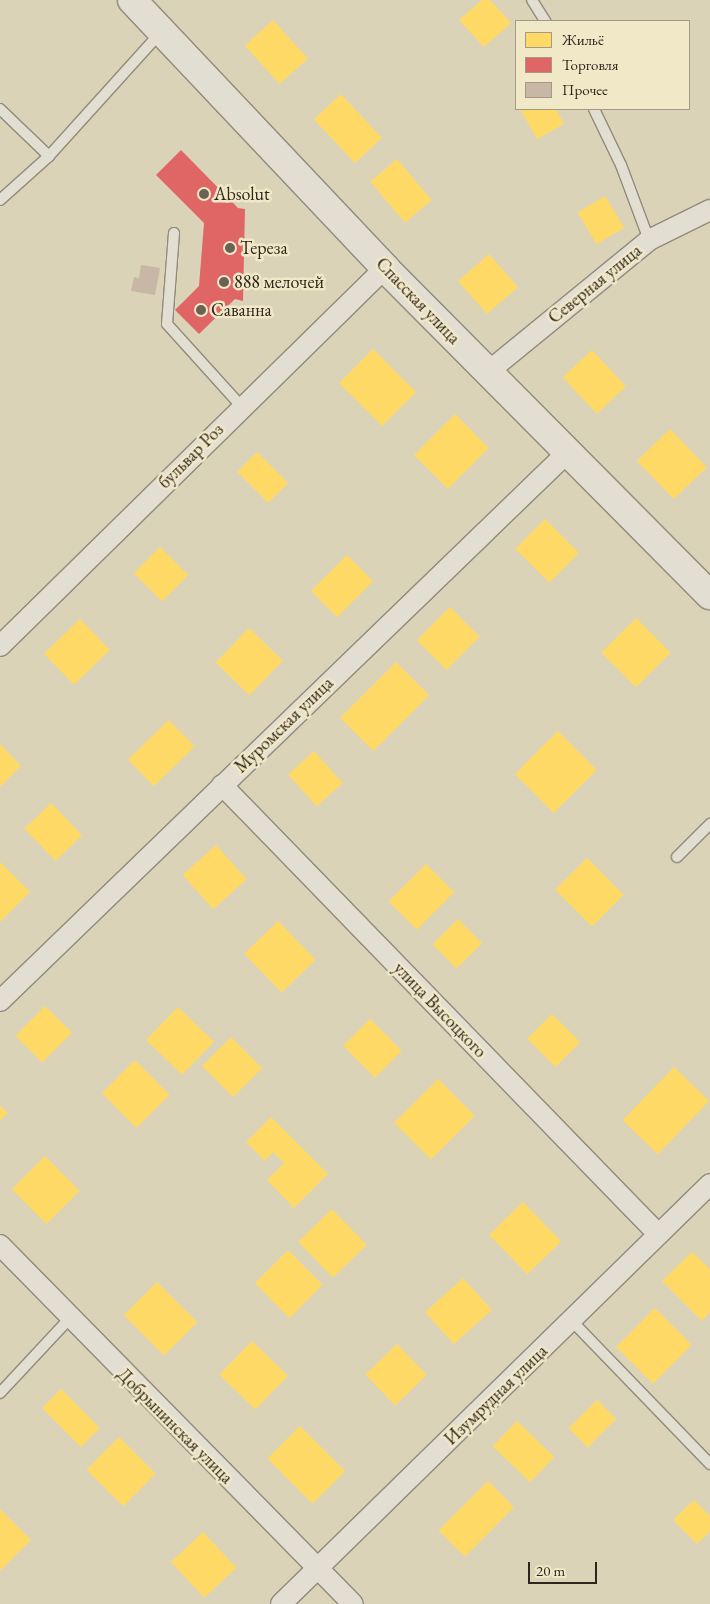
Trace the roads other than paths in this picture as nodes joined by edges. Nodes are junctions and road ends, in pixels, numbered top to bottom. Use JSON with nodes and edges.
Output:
{"nodes":[{"id":1,"x":132,"y":0,"type":"edge"},
{"id":2,"x":532,"y":0,"type":"edge"},
{"id":3,"x":544,"y":20,"type":"edge"},
{"id":4,"x":163,"y":30,"type":"junction"},
{"id":5,"x":0,"y":109,"type":"edge"},
{"id":6,"x":594,"y":110,"type":"edge"},
{"id":7,"x":49,"y":156,"type":"junction"},
{"id":8,"x":0,"y":200,"type":"edge"},
{"id":9,"x":710,"y":210,"type":"edge"},
{"id":10,"x":174,"y":233,"type":"dead end"},
{"id":11,"x":649,"y":240,"type":"junction"},
{"id":12,"x":385,"y":268,"type":"junction"},
{"id":13,"x":488,"y":372,"type":"junction"},
{"id":14,"x":241,"y":406,"type":"junction"},
{"id":15,"x":569,"y":451,"type":"junction"},
{"id":16,"x":710,"y":595,"type":"edge"},
{"id":17,"x":0,"y":646,"type":"edge"},
{"id":18,"x":222,"y":785,"type":"junction"},
{"id":19,"x":710,"y":824,"type":"edge"},
{"id":20,"x":677,"y":857,"type":"dead end"},
{"id":21,"x":0,"y":1001,"type":"edge"},
{"id":22,"x":710,"y":1184,"type":"edge"},
{"id":23,"x":658,"y":1234,"type":"junction"},
{"id":24,"x":0,"y":1246,"type":"edge"},
{"id":25,"x":69,"y":1319,"type":"junction"},
{"id":26,"x":572,"y":1322,"type":"junction"},
{"id":27,"x":0,"y":1393,"type":"edge"},
{"id":28,"x":710,"y":1464,"type":"edge"},
{"id":29,"x":317,"y":1568,"type":"junction"},
{"id":30,"x":281,"y":1604,"type":"edge"},
{"id":31,"x":353,"y":1604,"type":"edge"}],
"edges":[{"from":1,"to":4,"type":"street","name":"Спасская улица"},
{"from":2,"to":3,"type":"lane"},
{"from":4,"to":7,"type":"lane"},
{"from":4,"to":12,"type":"street","name":"Спасская улица"},
{"from":5,"to":7,"type":"lane"},
{"from":6,"to":11,"type":"lane"},
{"from":7,"to":8,"type":"lane"},
{"from":9,"to":11,"type":"street","name":"Северная улица"},
{"from":10,"to":14,"type":"lane"},
{"from":11,"to":13,"type":"street","name":"Северная улица"},
{"from":12,"to":13,"type":"street","name":"Спасская улица"},
{"from":12,"to":14,"type":"street","name":"бульвар Роз"},
{"from":13,"to":15,"type":"street","name":"Спасская улица"},
{"from":14,"to":17,"type":"street","name":"бульвар Роз"},
{"from":15,"to":16,"type":"street","name":"Спасская улица"},
{"from":15,"to":18,"type":"street","name":"Муромская улица"},
{"from":18,"to":21,"type":"street","name":"Муромская улица"},
{"from":18,"to":23,"type":"street","name":"улица Высоцкого"},
{"from":19,"to":20,"type":"lane"},
{"from":22,"to":23,"type":"street","name":"Изумрудная улица"},
{"from":23,"to":26,"type":"street","name":"Изумрудная улица"},
{"from":24,"to":25,"type":"street","name":"Добрынинская улица"},
{"from":25,"to":27,"type":"lane"},
{"from":25,"to":29,"type":"street","name":"Добрынинская улица"},
{"from":26,"to":28,"type":"lane"},
{"from":26,"to":29,"type":"street","name":"Изумрудная улица"},
{"from":29,"to":30,"type":"street","name":"Изумрудная улица"},
{"from":29,"to":31,"type":"street","name":"Добрынинская улица"}]}
